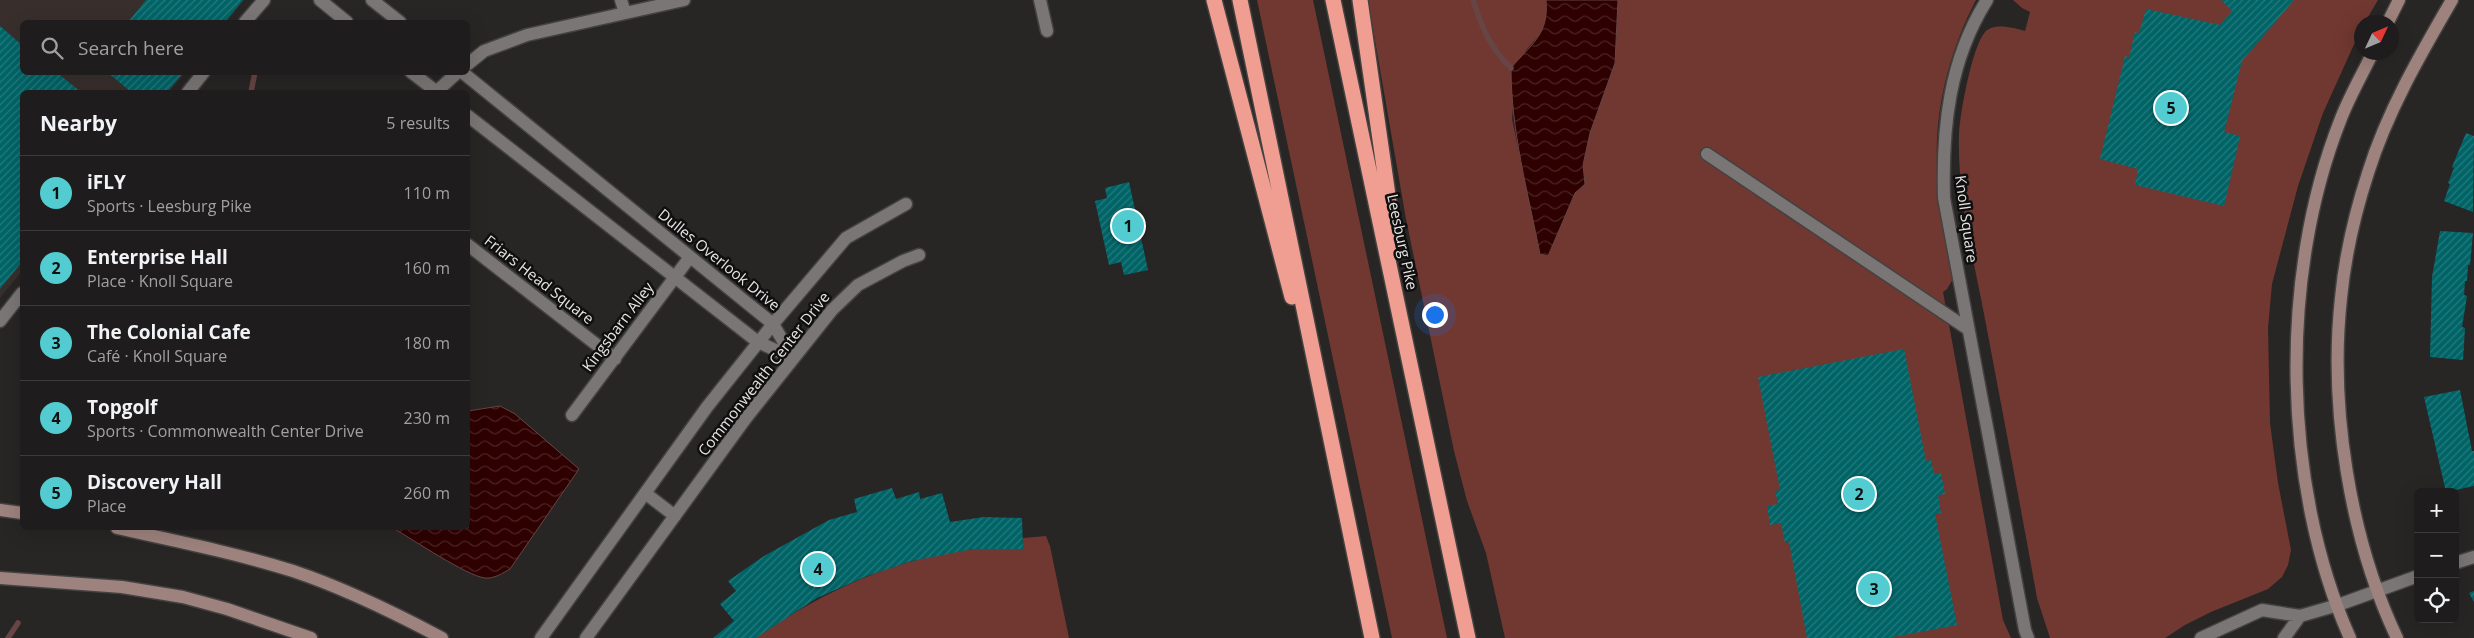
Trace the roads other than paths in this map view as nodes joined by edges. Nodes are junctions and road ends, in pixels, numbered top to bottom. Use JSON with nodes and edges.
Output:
{"nodes":[{"id":1,"x":264,"y":0,"type":"edge"},
{"id":2,"x":320,"y":0,"type":"edge"},
{"id":3,"x":372,"y":0,"type":"edge"},
{"id":4,"x":622,"y":0,"type":"edge"},
{"id":5,"x":684,"y":0,"type":"edge"},
{"id":6,"x":1040,"y":0,"type":"edge"},
{"id":7,"x":1214,"y":0,"type":"edge"},
{"id":8,"x":1240,"y":0,"type":"edge"},
{"id":9,"x":1333,"y":0,"type":"edge"},
{"id":10,"x":1360,"y":0,"type":"edge"},
{"id":11,"x":1987,"y":0,"type":"edge"},
{"id":12,"x":2399,"y":0,"type":"edge"},
{"id":13,"x":2452,"y":0,"type":"edge"},
{"id":14,"x":624,"y":13,"type":"junction"},
{"id":15,"x":2392,"y":15,"type":"edge"},
{"id":16,"x":247,"y":20,"type":"edge"},
{"id":17,"x":345,"y":20,"type":"edge"},
{"id":18,"x":397,"y":20,"type":"edge"},
{"id":19,"x":1047,"y":31,"type":"dead end"},
{"id":20,"x":2369,"y":60,"type":"edge"},
{"id":21,"x":470,"y":62,"type":"edge"},
{"id":22,"x":202,"y":75,"type":"edge"},
{"id":23,"x":415,"y":75,"type":"edge"},
{"id":24,"x":455,"y":75,"type":"edge"},
{"id":25,"x":466,"y":75,"type":"edge"},
{"id":26,"x":190,"y":90,"type":"edge"},
{"id":27,"x":434,"y":90,"type":"edge"},
{"id":28,"x":438,"y":90,"type":"edge"},
{"id":29,"x":470,"y":118,"type":"edge"},
{"id":30,"x":1707,"y":154,"type":"dead end"},
{"id":31,"x":906,"y":204,"type":"dead end"},
{"id":32,"x":470,"y":247,"type":"edge"},
{"id":33,"x":919,"y":256,"type":"dead end"},
{"id":34,"x":690,"y":257,"type":"junction"},
{"id":35,"x":675,"y":278,"type":"junction"},
{"id":36,"x":20,"y":296,"type":"edge"},
{"id":37,"x":0,"y":321,"type":"edge"},
{"id":38,"x":773,"y":324,"type":"junction"},
{"id":39,"x":1968,"y":329,"type":"junction"},
{"id":40,"x":758,"y":342,"type":"junction"},
{"id":41,"x":793,"y":358,"type":"junction"},
{"id":42,"x":615,"y":359,"type":"junction"},
{"id":43,"x":572,"y":415,"type":"dead end"},
{"id":44,"x":1422,"y":419,"type":"junction"},
{"id":45,"x":1336,"y":468,"type":"junction"},
{"id":46,"x":645,"y":493,"type":"junction"},
{"id":47,"x":0,"y":510,"type":"edge"},
{"id":48,"x":20,"y":514,"type":"edge"},
{"id":49,"x":675,"y":516,"type":"junction"},
{"id":50,"x":125,"y":530,"type":"edge"},
{"id":51,"x":2474,"y":557,"type":"edge"},
{"id":52,"x":2459,"y":562,"type":"edge"},
{"id":53,"x":2414,"y":577,"type":"edge"},
{"id":54,"x":0,"y":578,"type":"edge"},
{"id":55,"x":2378,"y":590,"type":"junction"},
{"id":56,"x":2338,"y":605,"type":"junction"},
{"id":57,"x":2300,"y":616,"type":"junction"},
{"id":58,"x":311,"y":638,"type":"edge"},
{"id":59,"x":442,"y":638,"type":"edge"},
{"id":60,"x":541,"y":638,"type":"edge"},
{"id":61,"x":586,"y":638,"type":"edge"},
{"id":62,"x":1372,"y":638,"type":"edge"},
{"id":63,"x":1468,"y":638,"type":"edge"},
{"id":64,"x":2028,"y":638,"type":"edge"},
{"id":65,"x":2201,"y":638,"type":"edge"},
{"id":66,"x":2284,"y":638,"type":"edge"},
{"id":67,"x":2350,"y":638,"type":"edge"},
{"id":68,"x":2397,"y":638,"type":"edge"}],
"edges":[{"from":1,"to":16,"type":"street"},
{"from":2,"to":17,"type":"street"},
{"from":3,"to":18,"type":"street"},
{"from":4,"to":14,"type":"street"},
{"from":5,"to":14,"type":"street"},
{"from":6,"to":19,"type":"street"},
{"from":7,"to":45,"type":"highway"},
{"from":8,"to":45,"type":"highway"},
{"from":9,"to":44,"type":"highway","name":"Leesburg Pike"},
{"from":10,"to":44,"type":"highway"},
{"from":11,"to":39,"type":"street","name":"Knoll Square"},
{"from":12,"to":15,"type":"street"},
{"from":13,"to":55,"type":"street"},
{"from":14,"to":21,"type":"street"},
{"from":20,"to":56,"type":"street"},
{"from":22,"to":26,"type":"street"},
{"from":23,"to":27,"type":"street"},
{"from":24,"to":28,"type":"street"},
{"from":25,"to":34,"type":"street","name":"Dulles Overlook Drive"},
{"from":29,"to":35,"type":"street"},
{"from":30,"to":39,"type":"street"},
{"from":31,"to":38,"type":"street","name":"Commonwealth Center Drive"},
{"from":32,"to":42,"type":"street","name":"Friars Head Square"},
{"from":33,"to":41,"type":"street","name":"Commonwealth Center Drive"},
{"from":34,"to":35,"type":"street","name":"Kingsbarn Alley"},
{"from":34,"to":38,"type":"street","name":"Dulles Overlook Drive"},
{"from":35,"to":40,"type":"street"},
{"from":35,"to":42,"type":"street","name":"Kingsbarn Alley"},
{"from":36,"to":37,"type":"street"},
{"from":38,"to":40,"type":"street","name":"Commonwealth Center Drive"},
{"from":38,"to":41,"type":"street","name":"Dulles Overlook Drive"},
{"from":39,"to":64,"type":"street","name":"Knoll Square"},
{"from":40,"to":41,"type":"street"},
{"from":40,"to":46,"type":"street","name":"Commonwealth Center Drive"},
{"from":41,"to":49,"type":"street","name":"Commonwealth Center Drive"},
{"from":42,"to":43,"type":"street","name":"Kingsbarn Alley"},
{"from":44,"to":63,"type":"highway","name":"Leesburg Pike"},
{"from":45,"to":62,"type":"highway"},
{"from":46,"to":49,"type":"street"},
{"from":46,"to":60,"type":"street","name":"Commonwealth Center Drive"},
{"from":47,"to":48,"type":"street"},
{"from":49,"to":61,"type":"street","name":"Commonwealth Center Drive"},
{"from":50,"to":59,"type":"street"},
{"from":51,"to":52,"type":"street"},
{"from":53,"to":55,"type":"street"},
{"from":54,"to":58,"type":"street"},
{"from":55,"to":56,"type":"street"},
{"from":55,"to":68,"type":"street"},
{"from":56,"to":57,"type":"street"},
{"from":56,"to":67,"type":"street"},
{"from":57,"to":65,"type":"street"},
{"from":57,"to":66,"type":"street"}]}
